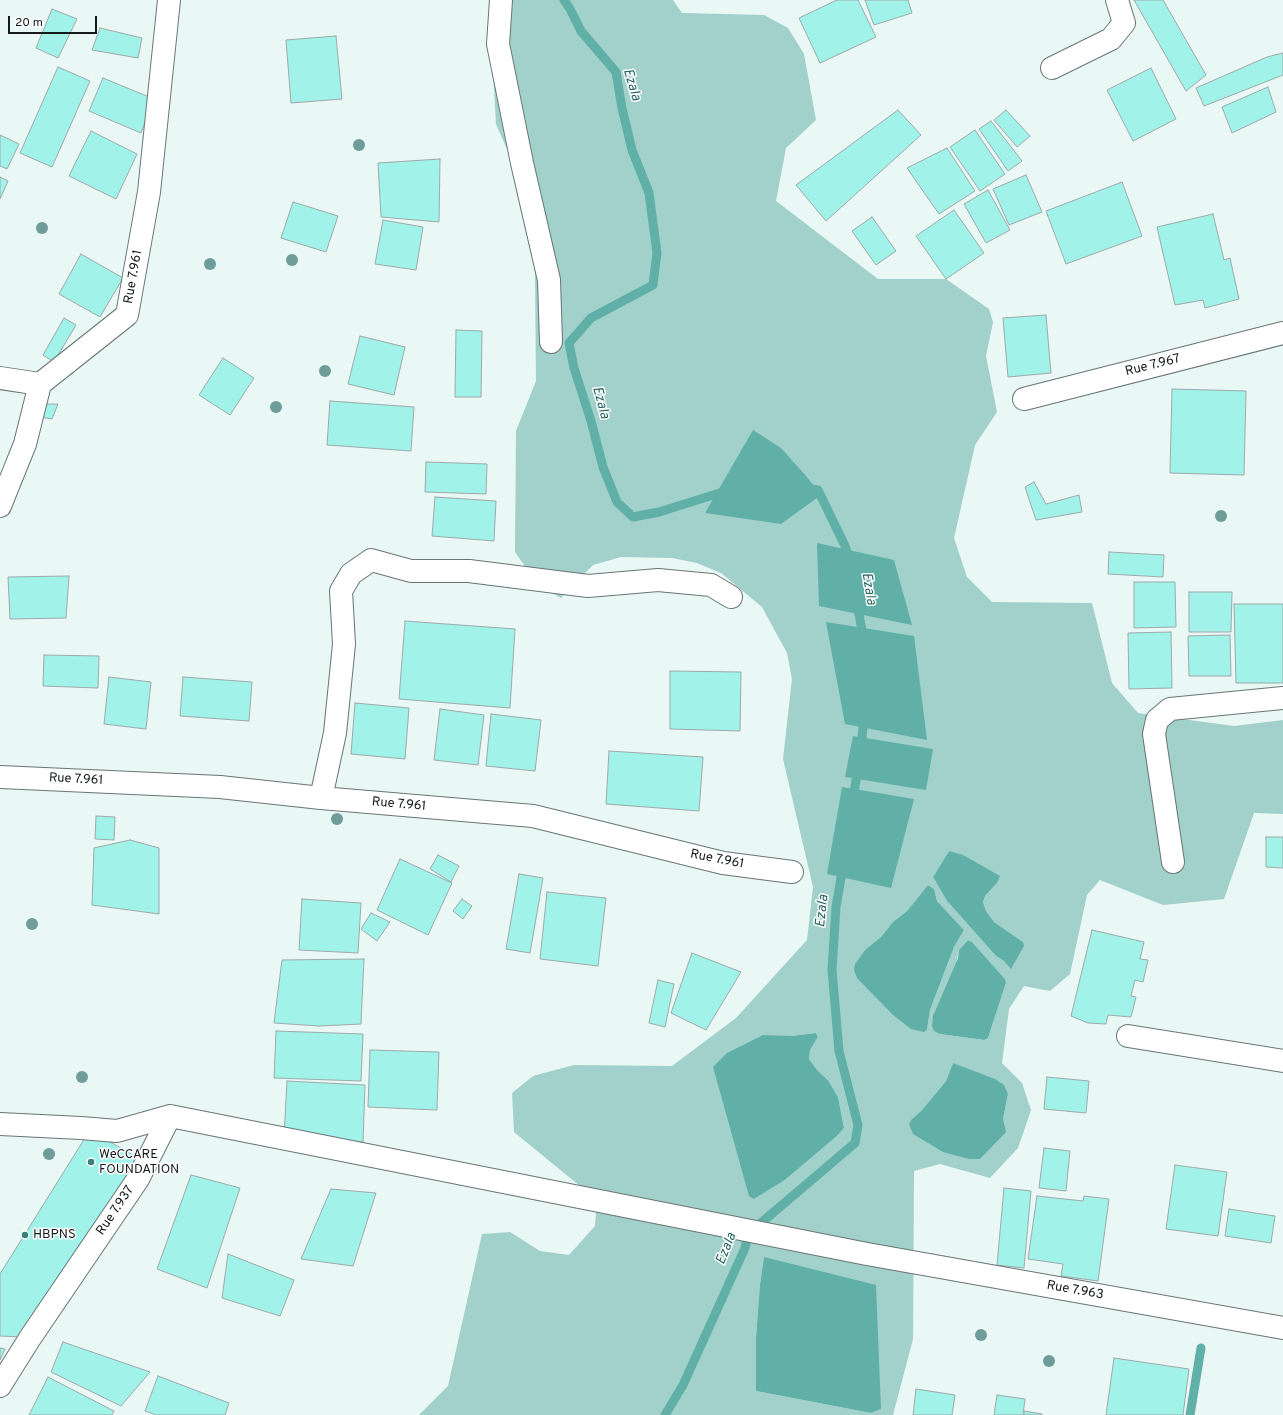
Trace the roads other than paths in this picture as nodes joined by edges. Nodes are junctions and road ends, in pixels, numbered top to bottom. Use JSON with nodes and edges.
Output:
{"nodes":[{"id":1,"x":169,"y":0,"type":"edge"},
{"id":2,"x":502,"y":0,"type":"edge"},
{"id":3,"x":1117,"y":0,"type":"edge"},
{"id":4,"x":1052,"y":68,"type":"dead end"},
{"id":5,"x":1283,"y":333,"type":"edge"},
{"id":6,"x":551,"y":342,"type":"dead end"},
{"id":7,"x":0,"y":378,"type":"edge"},
{"id":8,"x":40,"y":384,"type":"junction"},
{"id":9,"x":1024,"y":399,"type":"dead end"},
{"id":10,"x":0,"y":506,"type":"edge"},
{"id":11,"x":731,"y":597,"type":"dead end"},
{"id":12,"x":1283,"y":698,"type":"edge"},
{"id":13,"x":0,"y":777,"type":"edge"},
{"id":14,"x":321,"y":798,"type":"junction"},
{"id":15,"x":1172,"y":862,"type":"dead end"},
{"id":16,"x":792,"y":872,"type":"dead end"},
{"id":17,"x":1128,"y":1036,"type":"dead end"},
{"id":18,"x":1283,"y":1061,"type":"edge"},
{"id":19,"x":170,"y":1116,"type":"junction"},
{"id":20,"x":0,"y":1124,"type":"edge"},
{"id":21,"x":1283,"y":1328,"type":"edge"},
{"id":22,"x":0,"y":1386,"type":"edge"}],
"edges":[{"from":1,"to":8,"type":"street","name":"Rue 7.961"},
{"from":2,"to":6,"type":"street"},
{"from":3,"to":4,"type":"street"},
{"from":5,"to":9,"type":"street","name":"Rue 7.967"},
{"from":7,"to":8,"type":"street"},
{"from":8,"to":10,"type":"street"},
{"from":11,"to":14,"type":"street"},
{"from":12,"to":15,"type":"street"},
{"from":13,"to":14,"type":"street","name":"Rue 7.961"},
{"from":14,"to":16,"type":"street","name":"Rue 7.961"},
{"from":17,"to":18,"type":"street"},
{"from":19,"to":20,"type":"street"},
{"from":19,"to":21,"type":"street","name":"Rue 7.963"},
{"from":19,"to":22,"type":"street","name":"Rue 7.937"}]}
